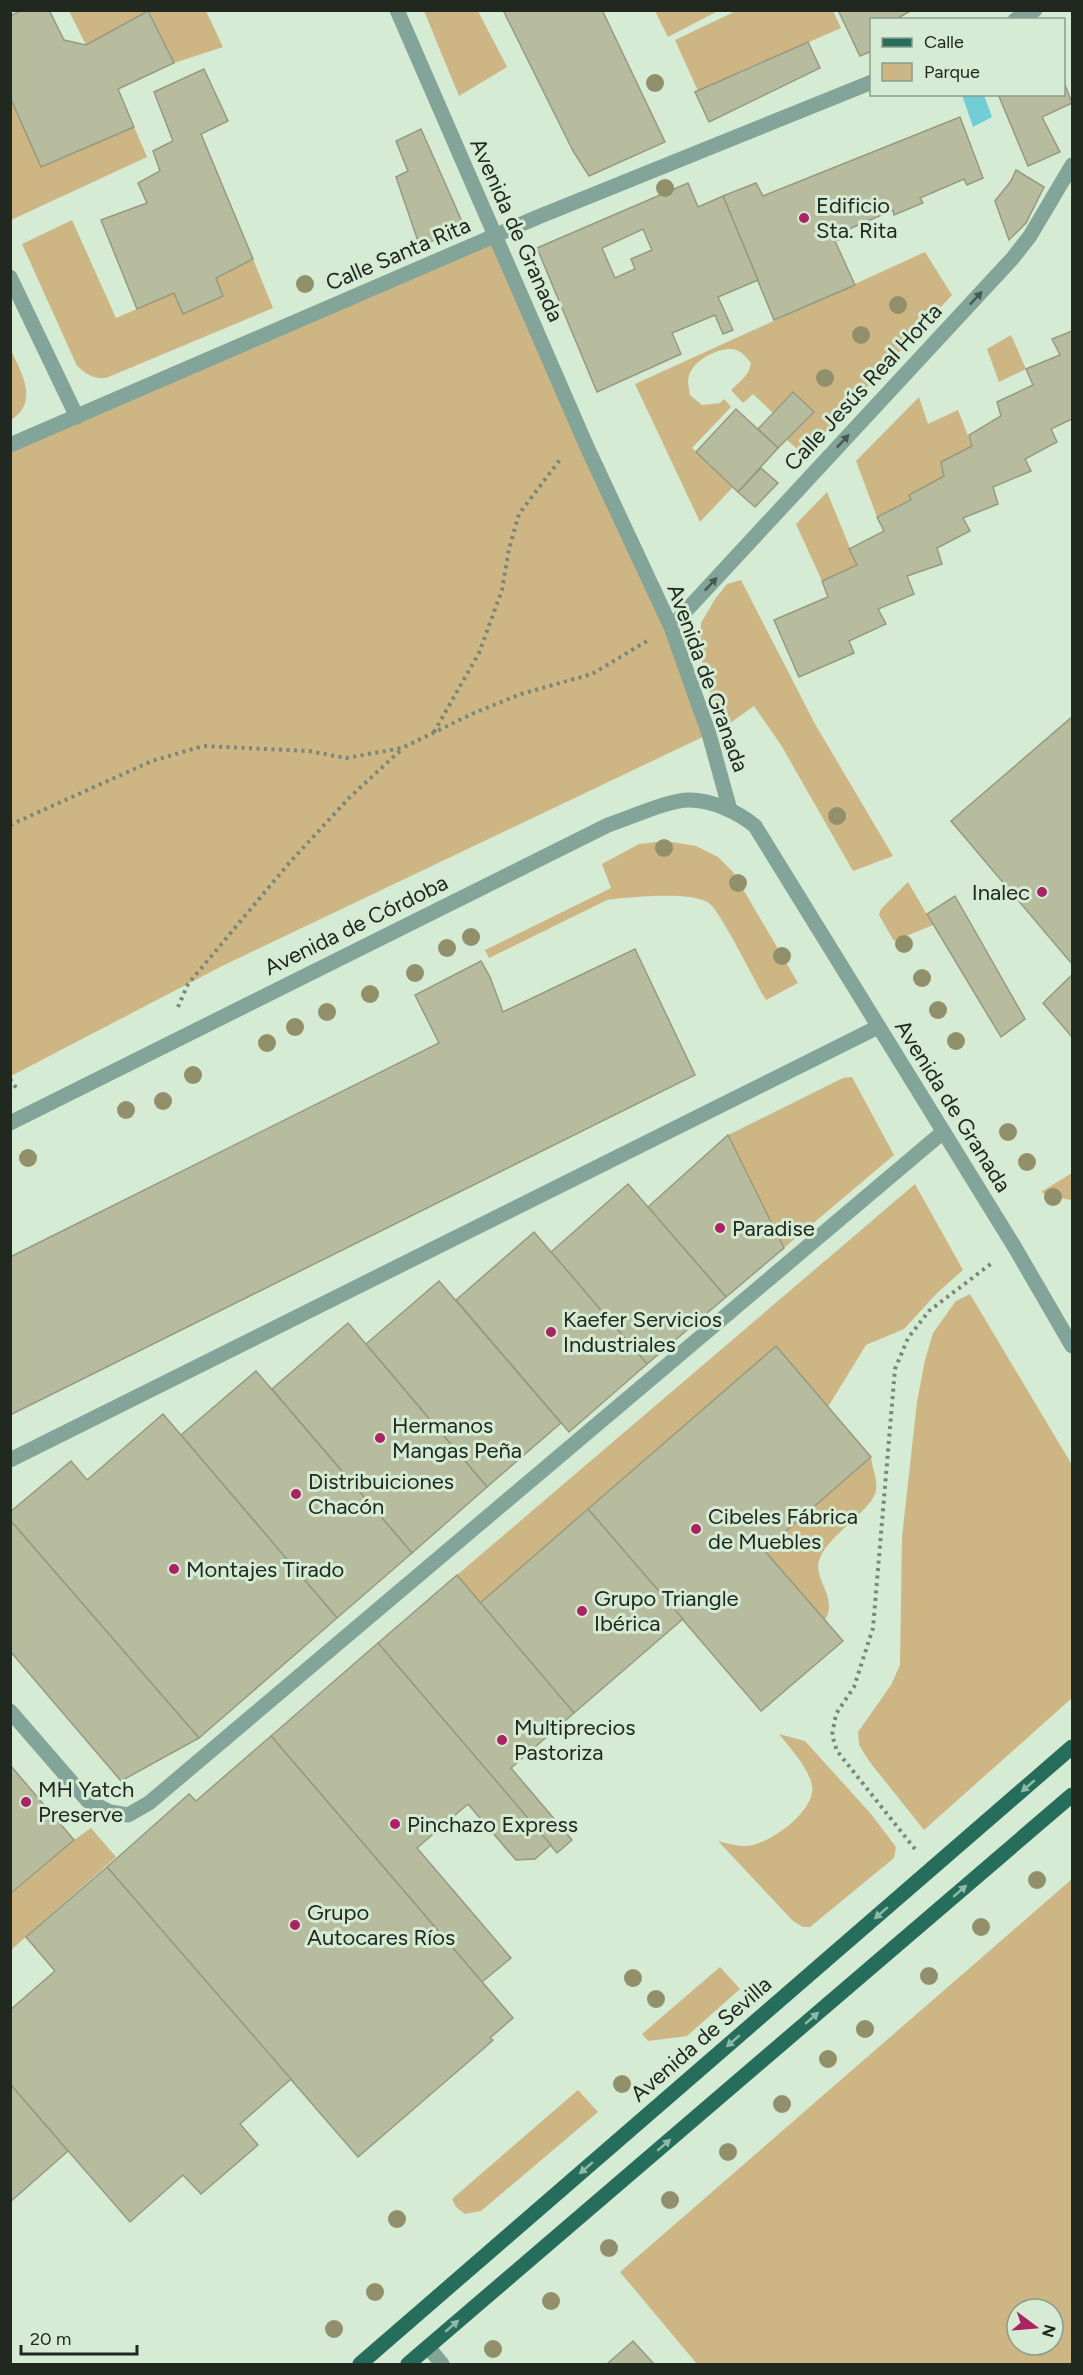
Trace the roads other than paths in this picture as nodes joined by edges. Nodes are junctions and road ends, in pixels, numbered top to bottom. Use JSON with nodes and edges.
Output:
{"nodes":[{"id":1,"x":397,"y":10,"type":"edge"},
{"id":2,"x":1035,"y":10,"type":"edge"},
{"id":3,"x":1019,"y":18,"type":"edge"},
{"id":4,"x":870,"y":83,"type":"edge"},
{"id":5,"x":1072,"y":165,"type":"edge"},
{"id":6,"x":494,"y":237,"type":"junction"},
{"id":7,"x":10,"y":277,"type":"edge"},
{"id":8,"x":77,"y":417,"type":"junction"},
{"id":9,"x":10,"y":445,"type":"edge"},
{"id":10,"x":671,"y":627,"type":"junction"},
{"id":11,"x":730,"y":810,"type":"junction"},
{"id":12,"x":878,"y":1027,"type":"junction"},
{"id":13,"x":10,"y":1123,"type":"edge"},
{"id":14,"x":943,"y":1132,"type":"junction"},
{"id":15,"x":1072,"y":1346,"type":"edge"},
{"id":16,"x":10,"y":1460,"type":"edge"},
{"id":17,"x":10,"y":1711,"type":"edge"},
{"id":18,"x":1072,"y":1747,"type":"edge"},
{"id":19,"x":1072,"y":1795,"type":"edge"},
{"id":20,"x":428,"y":2348,"type":"junction"},
{"id":21,"x":360,"y":2364,"type":"edge"},
{"id":22,"x":408,"y":2364,"type":"edge"},
{"id":23,"x":442,"y":2364,"type":"edge"}],
"edges":[{"from":1,"to":6,"type":"street","name":"Avenida de Granada"},
{"from":2,"to":3,"type":"street"},
{"from":4,"to":6,"type":"street","name":"Calle Santa Rita"},
{"from":10,"to":5,"type":"street","name":"Calle Jesús Real Horta","one_way":true},
{"from":6,"to":8,"type":"street","name":"Calle Santa Rita"},
{"from":6,"to":10,"type":"street","name":"Avenida de Granada"},
{"from":7,"to":8,"type":"street"},
{"from":8,"to":9,"type":"street","name":"Calle Santa Rita"},
{"from":10,"to":11,"type":"street","name":"Avenida de Granada"},
{"from":11,"to":12,"type":"street","name":"Avenida de Granada"},
{"from":11,"to":13,"type":"street","name":"Avenida de Córdoba"},
{"from":12,"to":14,"type":"street","name":"Avenida de Granada"},
{"from":12,"to":16,"type":"street"},
{"from":14,"to":15,"type":"street","name":"Avenida de Granada"},
{"from":14,"to":17,"type":"street"},
{"from":18,"to":21,"type":"main road","name":"Avenida de Sevilla","one_way":true},
{"from":20,"to":19,"type":"main road","one_way":true},
{"from":20,"to":22,"type":"main road"},
{"from":20,"to":23,"type":"street"}]}
